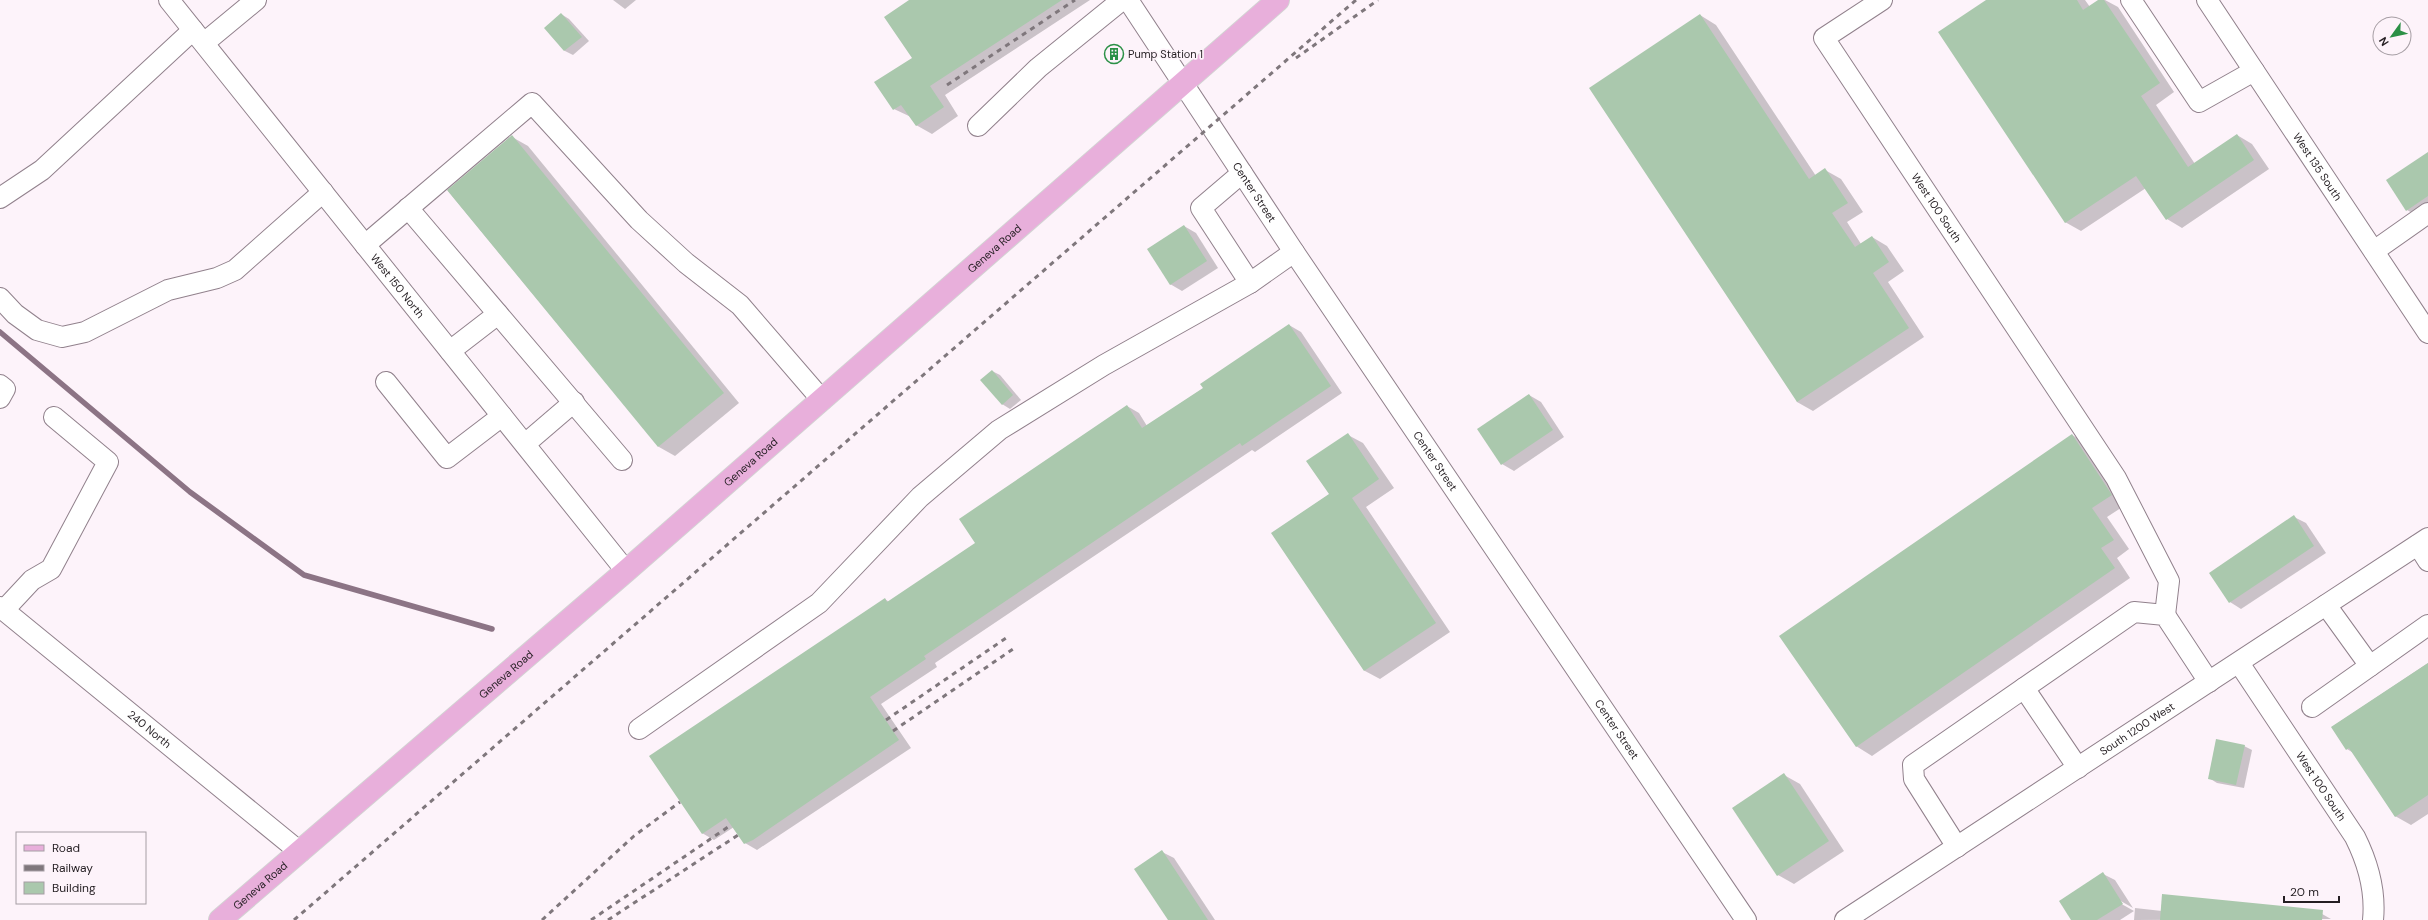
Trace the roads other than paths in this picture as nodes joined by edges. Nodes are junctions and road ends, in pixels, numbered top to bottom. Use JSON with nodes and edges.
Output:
{"nodes":[{"id":1,"x":169,"y":0,"type":"edge"},
{"id":2,"x":256,"y":0,"type":"edge"},
{"id":3,"x":1122,"y":0,"type":"edge"},
{"id":4,"x":1128,"y":0,"type":"edge"},
{"id":5,"x":1278,"y":0,"type":"edge"},
{"id":6,"x":1882,"y":0,"type":"edge"},
{"id":7,"x":2131,"y":0,"type":"edge"},
{"id":8,"x":2207,"y":0,"type":"edge"},
{"id":9,"x":198,"y":36,"type":"junction"},
{"id":10,"x":2254,"y":71,"type":"junction"},
{"id":11,"x":1182,"y":85,"type":"junction"},
{"id":12,"x":978,"y":126,"type":"dead end"},
{"id":13,"x":1242,"y":173,"type":"junction"},
{"id":14,"x":323,"y":192,"type":"junction"},
{"id":15,"x":0,"y":198,"type":"edge"},
{"id":16,"x":408,"y":208,"type":"junction"},
{"id":17,"x":2428,"y":212,"type":"edge"},
{"id":18,"x":365,"y":244,"type":"junction"},
{"id":19,"x":2374,"y":251,"type":"junction"},
{"id":20,"x":1294,"y":252,"type":"junction"},
{"id":21,"x":1250,"y":284,"type":"junction"},
{"id":22,"x":0,"y":298,"type":"edge"},
{"id":23,"x":498,"y":314,"type":"junction"},
{"id":24,"x":2428,"y":333,"type":"edge"},
{"id":25,"x":450,"y":351,"type":"junction"},
{"id":26,"x":386,"y":382,"type":"dead end"},
{"id":27,"x":0,"y":385,"type":"edge"},
{"id":28,"x":0,"y":398,"type":"edge"},
{"id":29,"x":822,"y":400,"type":"junction"},
{"id":30,"x":574,"y":402,"type":"junction"},
{"id":31,"x":502,"y":416,"type":"junction"},
{"id":32,"x":54,"y":417,"type":"dead end"},
{"id":33,"x":525,"y":444,"type":"junction"},
{"id":34,"x":622,"y":460,"type":"dead end"},
{"id":35,"x":2425,"y":548,"type":"edge"},
{"id":36,"x":626,"y":571,"type":"junction"},
{"id":37,"x":2326,"y":605,"type":"junction"},
{"id":38,"x":2,"y":608,"type":"edge"},
{"id":39,"x":2165,"y":615,"type":"junction"},
{"id":40,"x":2428,"y":625,"type":"edge"},
{"id":41,"x":2239,"y":663,"type":"junction"},
{"id":42,"x":2370,"y":666,"type":"junction"},
{"id":43,"x":2209,"y":682,"type":"junction"},
{"id":44,"x":2024,"y":688,"type":"junction"},
{"id":45,"x":2312,"y":707,"type":"dead end"},
{"id":46,"x":639,"y":729,"type":"dead end"},
{"id":47,"x":2078,"y":768,"type":"junction"},
{"id":48,"x":1957,"y":847,"type":"junction"},
{"id":49,"x":300,"y":852,"type":"junction"},
{"id":50,"x":220,"y":920,"type":"edge"},
{"id":51,"x":1746,"y":920,"type":"edge"},
{"id":52,"x":1846,"y":920,"type":"edge"},
{"id":53,"x":2373,"y":920,"type":"edge"}],
"edges":[{"from":1,"to":9,"type":"street","name":"West 150 North"},
{"from":2,"to":9,"type":"street"},
{"from":3,"to":12,"type":"street"},
{"from":4,"to":11,"type":"street","name":"Center Street"},
{"from":5,"to":11,"type":"main road","name":"Geneva Road"},
{"from":6,"to":39,"type":"street","name":"West 100 South"},
{"from":7,"to":10,"type":"street"},
{"from":8,"to":10,"type":"street","name":"West 135 South"},
{"from":9,"to":14,"type":"street","name":"West 150 North"},
{"from":9,"to":15,"type":"street"},
{"from":10,"to":19,"type":"street","name":"West 135 South"},
{"from":11,"to":13,"type":"street","name":"Center Street"},
{"from":11,"to":29,"type":"main road","name":"Geneva Road"},
{"from":13,"to":20,"type":"street","name":"Center Street"},
{"from":13,"to":21,"type":"street"},
{"from":14,"to":18,"type":"street","name":"West 150 North"},
{"from":14,"to":22,"type":"street"},
{"from":16,"to":18,"type":"street"},
{"from":16,"to":23,"type":"street"},
{"from":16,"to":29,"type":"street"},
{"from":17,"to":19,"type":"street"},
{"from":18,"to":25,"type":"street","name":"West 150 North"},
{"from":19,"to":24,"type":"street","name":"West 135 South"},
{"from":20,"to":21,"type":"street"},
{"from":20,"to":51,"type":"street","name":"Center Street"},
{"from":21,"to":46,"type":"street"},
{"from":23,"to":25,"type":"street"},
{"from":23,"to":30,"type":"street"},
{"from":25,"to":31,"type":"street","name":"West 150 North"},
{"from":26,"to":31,"type":"street"},
{"from":27,"to":28,"type":"street"},
{"from":29,"to":36,"type":"main road","name":"Geneva Road"},
{"from":30,"to":33,"type":"street"},
{"from":30,"to":34,"type":"street"},
{"from":31,"to":33,"type":"street","name":"West 150 North"},
{"from":32,"to":38,"type":"street"},
{"from":33,"to":36,"type":"street","name":"West 150 North"},
{"from":35,"to":37,"type":"street","name":"South 1200 West"},
{"from":36,"to":49,"type":"main road","name":"Geneva Road"},
{"from":37,"to":41,"type":"street","name":"South 1200 West"},
{"from":37,"to":42,"type":"street"},
{"from":38,"to":49,"type":"street","name":"240 North"},
{"from":39,"to":43,"type":"street"},
{"from":39,"to":44,"type":"street"},
{"from":40,"to":42,"type":"street"},
{"from":41,"to":43,"type":"street","name":"South 1200 West"},
{"from":41,"to":53,"type":"street","name":"West 100 South"},
{"from":42,"to":45,"type":"street"},
{"from":43,"to":47,"type":"street","name":"South 1200 West"},
{"from":44,"to":47,"type":"street"},
{"from":44,"to":48,"type":"street"},
{"from":47,"to":48,"type":"street","name":"South 1200 West"},
{"from":48,"to":52,"type":"street","name":"South 1200 West"},
{"from":49,"to":50,"type":"main road","name":"Geneva Road"}]}
